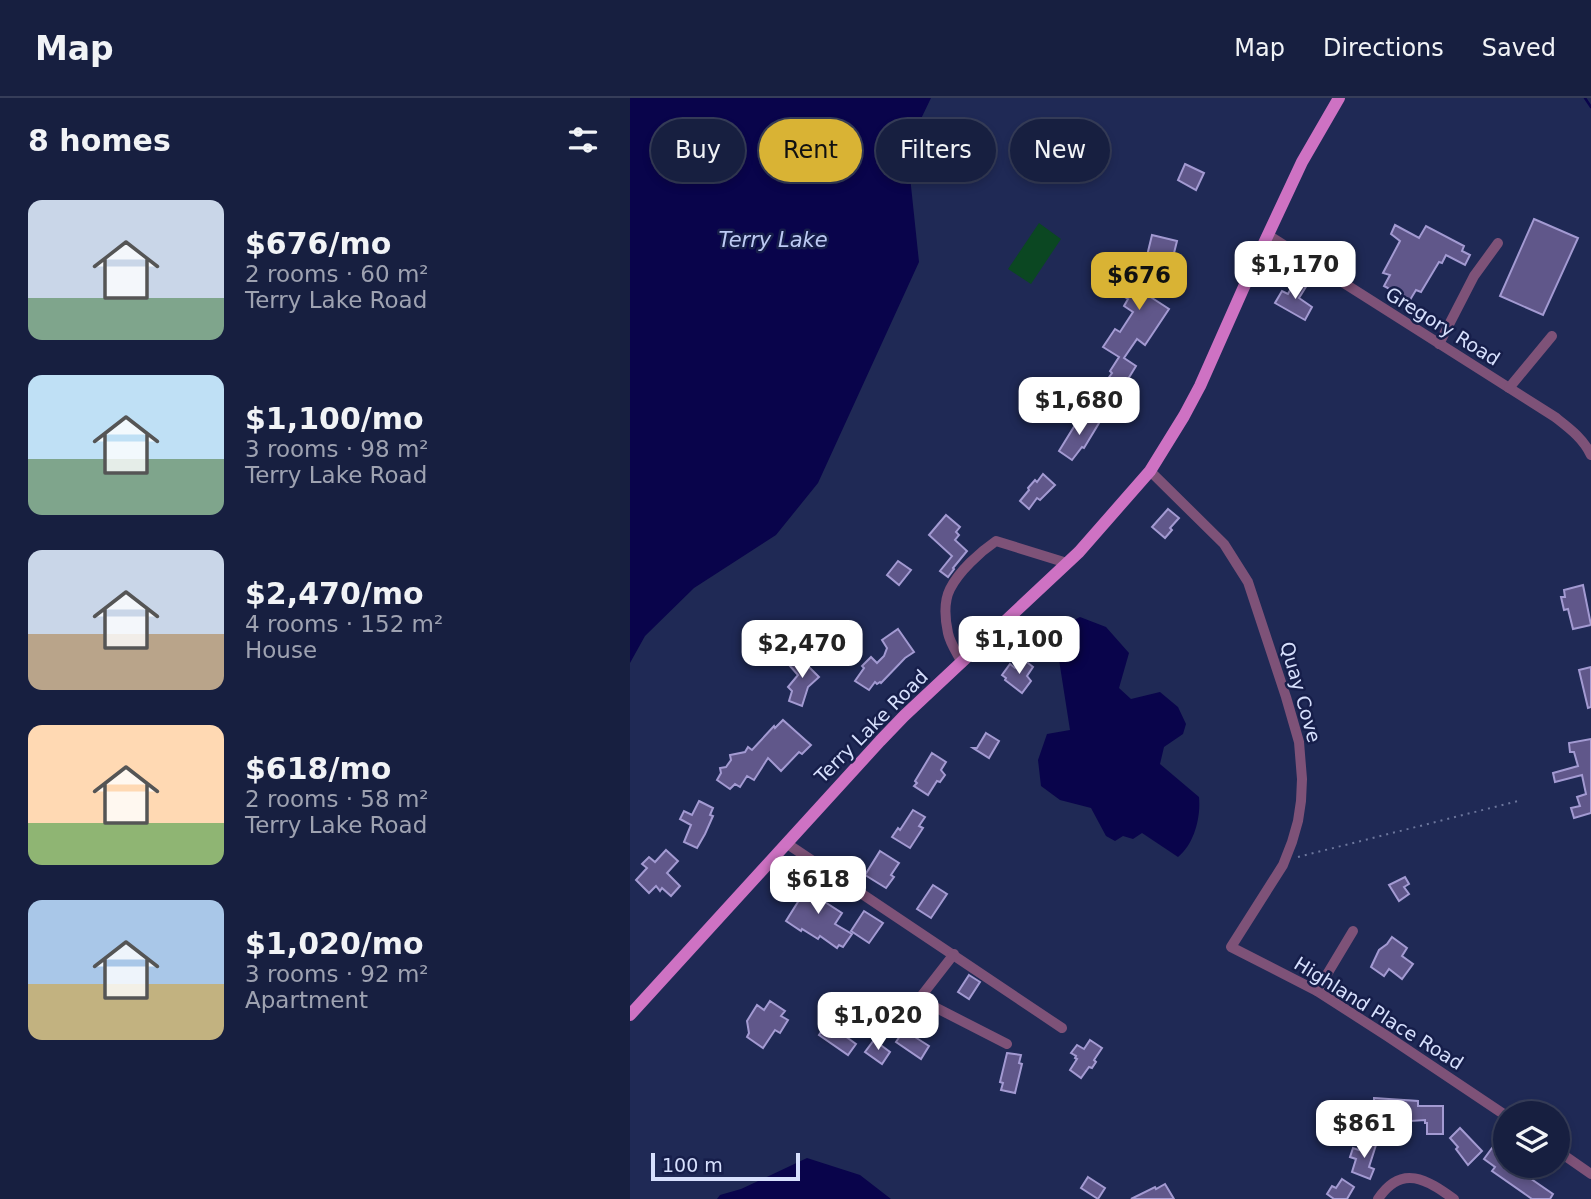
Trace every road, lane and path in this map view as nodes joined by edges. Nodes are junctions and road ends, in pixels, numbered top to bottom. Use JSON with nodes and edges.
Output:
{"nodes":[{"id":1,"x":1339,"y":98,"type":"edge"},
{"id":2,"x":1268,"y":234,"type":"junction"},
{"id":3,"x":1498,"y":243,"type":"dead end"},
{"id":4,"x":1552,"y":336,"type":"dead end"},
{"id":5,"x":1439,"y":345,"type":"junction"},
{"id":6,"x":1509,"y":388,"type":"junction"},
{"id":7,"x":1591,"y":455,"type":"edge"},
{"id":8,"x":1150,"y":471,"type":"junction"},
{"id":9,"x":1067,"y":563,"type":"junction"},
{"id":10,"x":962,"y":663,"type":"junction"},
{"id":11,"x":1518,"y":801,"type":"dead end"},
{"id":12,"x":786,"y":843,"type":"junction"},
{"id":13,"x":1286,"y":856,"type":"junction"},
{"id":14,"x":1353,"y":931,"type":"dead end"},
{"id":15,"x":1231,"y":947,"type":"joint"},
{"id":16,"x":954,"y":954,"type":"junction"},
{"id":17,"x":1317,"y":991,"type":"junction"},
{"id":18,"x":630,"y":1016,"type":"edge"},
{"id":19,"x":1062,"y":1028,"type":"dead end"},
{"id":20,"x":1007,"y":1044,"type":"dead end"},
{"id":21,"x":1493,"y":1107,"type":"edge"},
{"id":22,"x":1570,"y":1159,"type":"edge"},
{"id":23,"x":1591,"y":1174,"type":"edge"},
{"id":24,"x":1378,"y":1199,"type":"edge"},
{"id":25,"x":1454,"y":1199,"type":"edge"}],
"edges":[{"from":1,"to":2,"type":"main road","name":"Terry Lake Road"},
{"from":2,"to":5,"type":"street","name":"Gregory Road"},
{"from":2,"to":8,"type":"main road","name":"Terry Lake Road"},
{"from":3,"to":5,"type":"street"},
{"from":4,"to":6,"type":"street"},
{"from":5,"to":6,"type":"street","name":"Gregory Road"},
{"from":6,"to":7,"type":"street","name":"Gregory Road"},
{"from":8,"to":9,"type":"main road","name":"Terry Lake Road"},
{"from":8,"to":13,"type":"street","name":"Quay Cove"},
{"from":9,"to":10,"type":"main road","name":"Terry Lake Road"},
{"from":9,"to":10,"type":"street"},
{"from":10,"to":12,"type":"main road","name":"Terry Lake Road"},
{"from":11,"to":13,"type":"path"},
{"from":12,"to":16,"type":"street"},
{"from":12,"to":18,"type":"main road","name":"Terry Lake Road"},
{"from":13,"to":15,"type":"street","name":"Quay Cove"},
{"from":14,"to":17,"type":"street"},
{"from":15,"to":17,"type":"street","name":"Highland Place Road"},
{"from":16,"to":19,"type":"street"},
{"from":16,"to":20,"type":"street"},
{"from":17,"to":21,"type":"street","name":"Highland Place Road"},
{"from":22,"to":23,"type":"street"},
{"from":24,"to":25,"type":"street"}]}
